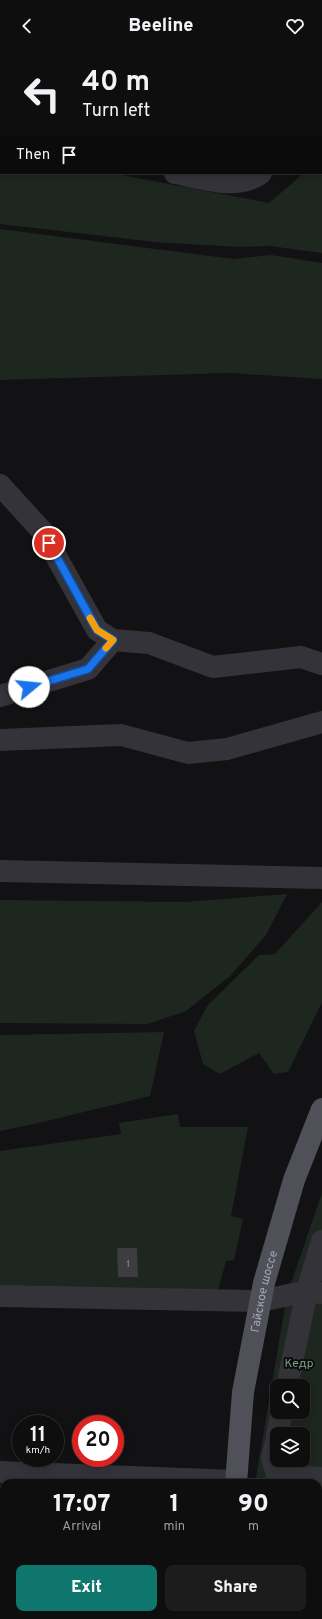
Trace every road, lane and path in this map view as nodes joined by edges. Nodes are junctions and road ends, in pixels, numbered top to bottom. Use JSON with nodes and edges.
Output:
{"nodes":[{"id":1,"x":181,"y":174,"type":"edge"},
{"id":2,"x":260,"y":174,"type":"edge"},
{"id":3,"x":0,"y":485,"type":"edge"},
{"id":4,"x":113,"y":640,"type":"junction"},
{"id":5,"x":322,"y":664,"type":"edge"},
{"id":6,"x":0,"y":696,"type":"edge"},
{"id":7,"x":322,"y":722,"type":"edge"},
{"id":8,"x":0,"y":740,"type":"edge"},
{"id":9,"x":0,"y":871,"type":"edge"},
{"id":10,"x":322,"y":878,"type":"edge"},
{"id":11,"x":322,"y":1109,"type":"edge"},
{"id":12,"x":322,"y":1241,"type":"edge"},
{"id":13,"x":315,"y":1292,"type":"edge"},
{"id":14,"x":0,"y":1296,"type":"edge"},
{"id":15,"x":261,"y":1301,"type":"junction"},
{"id":16,"x":289,"y":1379,"type":"edge"},
{"id":17,"x":274,"y":1467,"type":"edge"},
{"id":18,"x":0,"y":1472,"type":"edge"},
{"id":19,"x":322,"y":1478,"type":"edge"},
{"id":20,"x":74,"y":1479,"type":"edge"},
{"id":21,"x":236,"y":1479,"type":"edge"}],
"edges":[{"from":1,"to":2,"type":"street"},
{"from":3,"to":4,"type":"street"},
{"from":4,"to":5,"type":"street"},
{"from":4,"to":6,"type":"street"},
{"from":7,"to":8,"type":"street"},
{"from":9,"to":10,"type":"street"},
{"from":11,"to":15,"type":"main road","name":"Гайское шоссе"},
{"from":12,"to":13,"type":"street"},
{"from":13,"to":15,"type":"street"},
{"from":13,"to":16,"type":"street"},
{"from":14,"to":15,"type":"street"},
{"from":15,"to":21,"type":"main road","name":"Гайское шоссе"},
{"from":17,"to":19,"type":"street"},
{"from":18,"to":20,"type":"street"}]}
